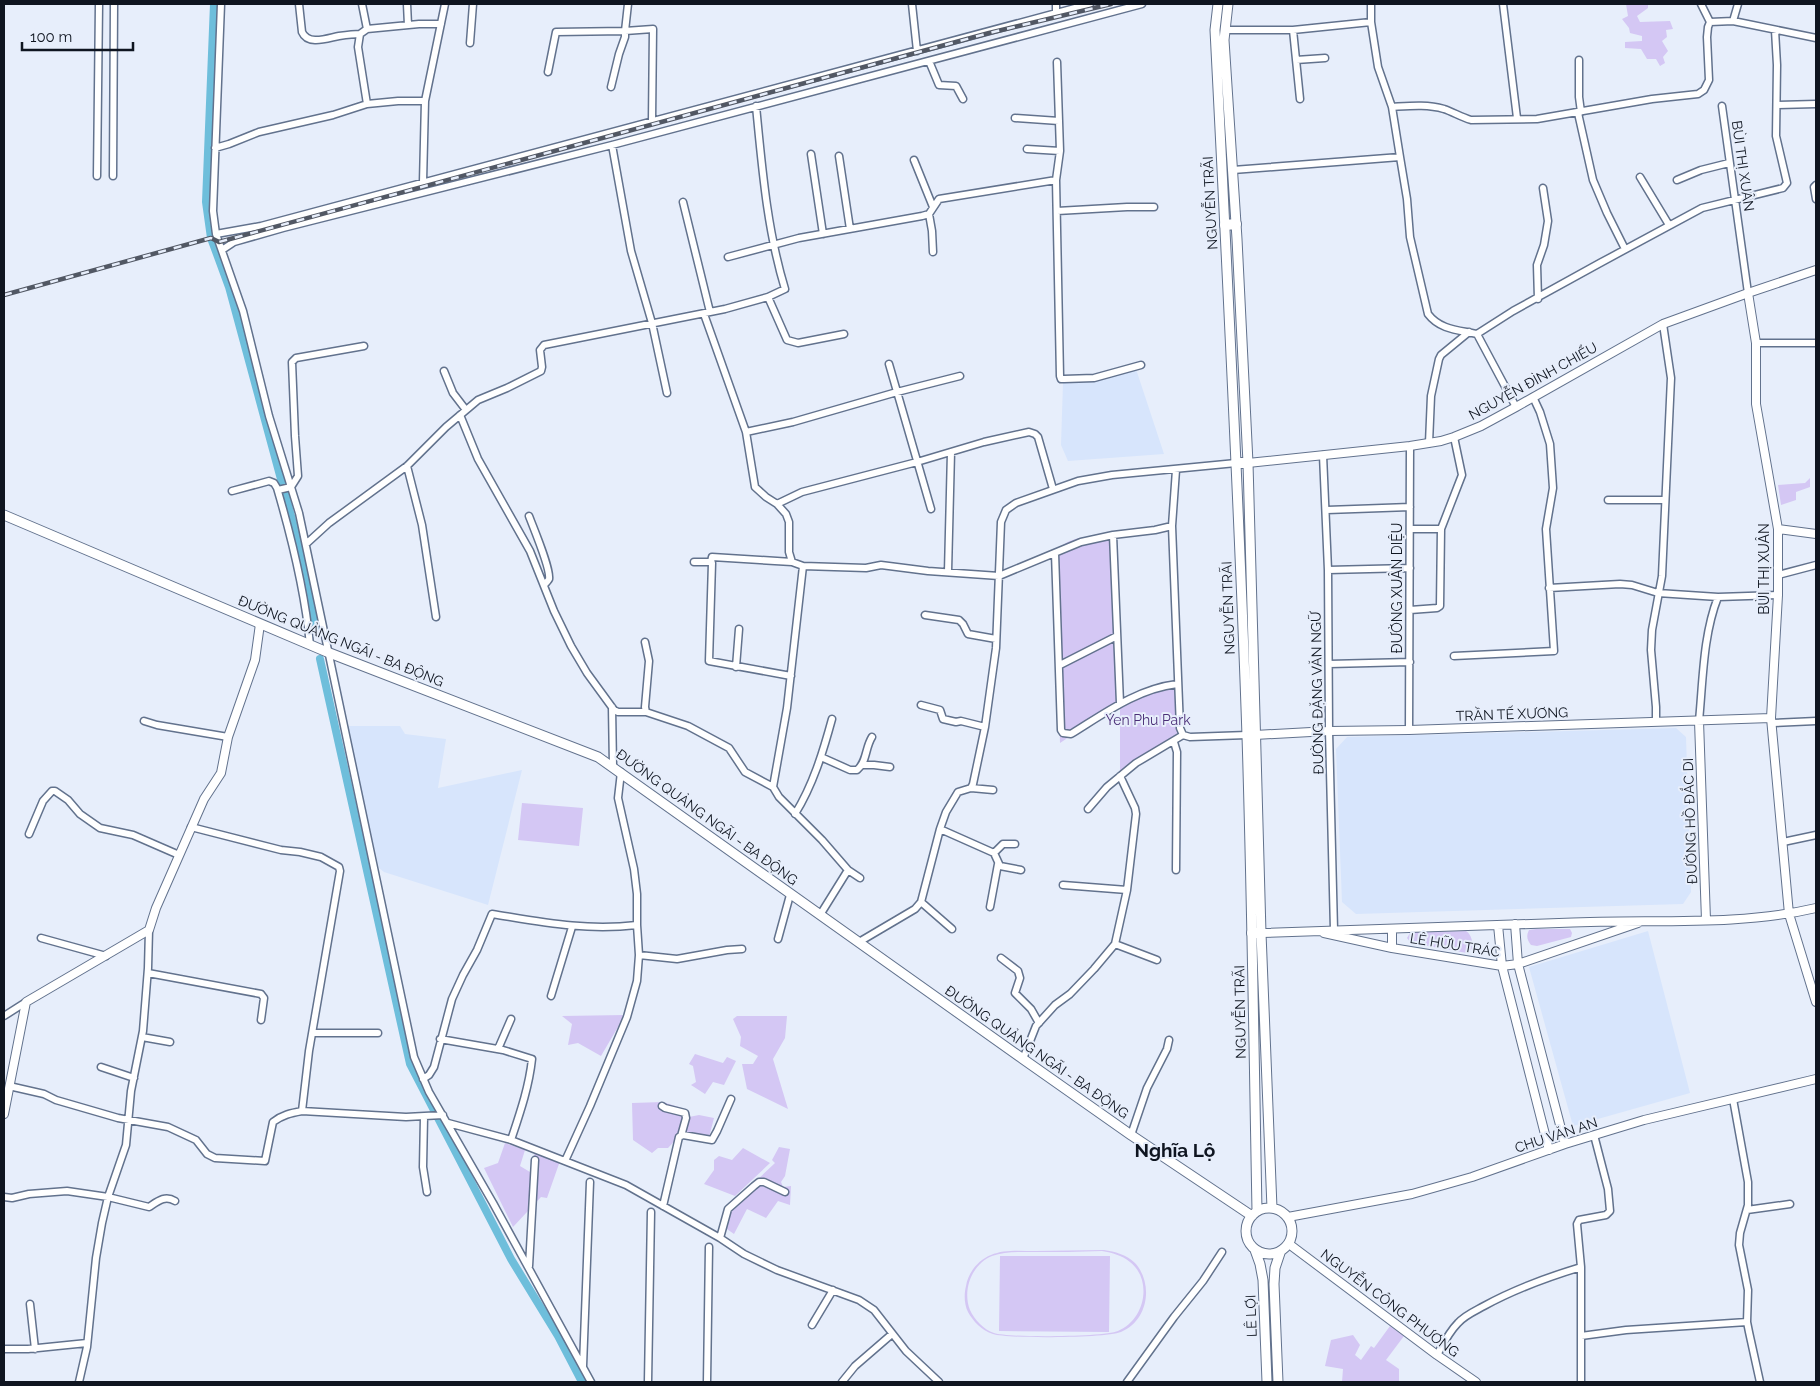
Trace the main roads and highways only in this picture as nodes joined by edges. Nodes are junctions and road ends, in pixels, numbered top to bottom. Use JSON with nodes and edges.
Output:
{"nodes":[{"id":1,"x":1218,"y":4,"type":"edge"},
{"id":2,"x":1228,"y":4,"type":"edge"},
{"id":3,"x":1236,"y":224,"type":"junction"},
{"id":4,"x":1225,"y":225,"type":"junction"},
{"id":5,"x":1236,"y":463,"type":"junction"},
{"id":6,"x":1248,"y":463,"type":"junction"},
{"id":7,"x":4,"y":515,"type":"edge"},
{"id":8,"x":1251,"y":735,"type":"junction"},
{"id":9,"x":1256,"y":933,"type":"junction"},
{"id":10,"x":1272,"y":1208,"type":"junction"},
{"id":11,"x":1254,"y":1214,"type":"junction"},
{"id":12,"x":1255,"y":1250,"type":"junction"},
{"id":13,"x":1280,"y":1252,"type":"junction"},
{"id":14,"x":1267,"y":1382,"type":"edge"},
{"id":15,"x":1278,"y":1382,"type":"edge"}],
"edges":[{"from":1,"to":4,"type":"main road","name":"NGUYỄN TRÃI"},
{"from":2,"to":3,"type":"main road","name":"NGUYỄN TRÃI"},
{"from":3,"to":4,"type":"main road"},
{"from":3,"to":6,"type":"main road","name":"NGUYỄN TRÃI"},
{"from":4,"to":5,"type":"main road","name":"NGUYỄN TRÃI"},
{"from":5,"to":6,"type":"main road"},
{"from":5,"to":8,"type":"main road","name":"NGUYỄN TRÃI"},
{"from":6,"to":8,"type":"main road","name":"NGUYỄN TRÃI"},
{"from":7,"to":11,"type":"main road","name":"ĐƯỜNG QUẢNG NGÃI - BA ĐỘNG"},
{"from":8,"to":9,"type":"main road","name":"NGUYỄN TRÃI"},
{"from":9,"to":10,"type":"main road","name":"NGUYỄN TRÃI"},
{"from":9,"to":11,"type":"main road","name":"NGUYỄN TRÃI"},
{"from":10,"to":11,"type":"main road"},
{"from":10,"to":13,"type":"main road"},
{"from":11,"to":12,"type":"main road"},
{"from":12,"to":13,"type":"main road"},
{"from":12,"to":14,"type":"main road","name":"LÊ LỢI"},
{"from":13,"to":15,"type":"main road","name":"LÊ LỢI"}]}
